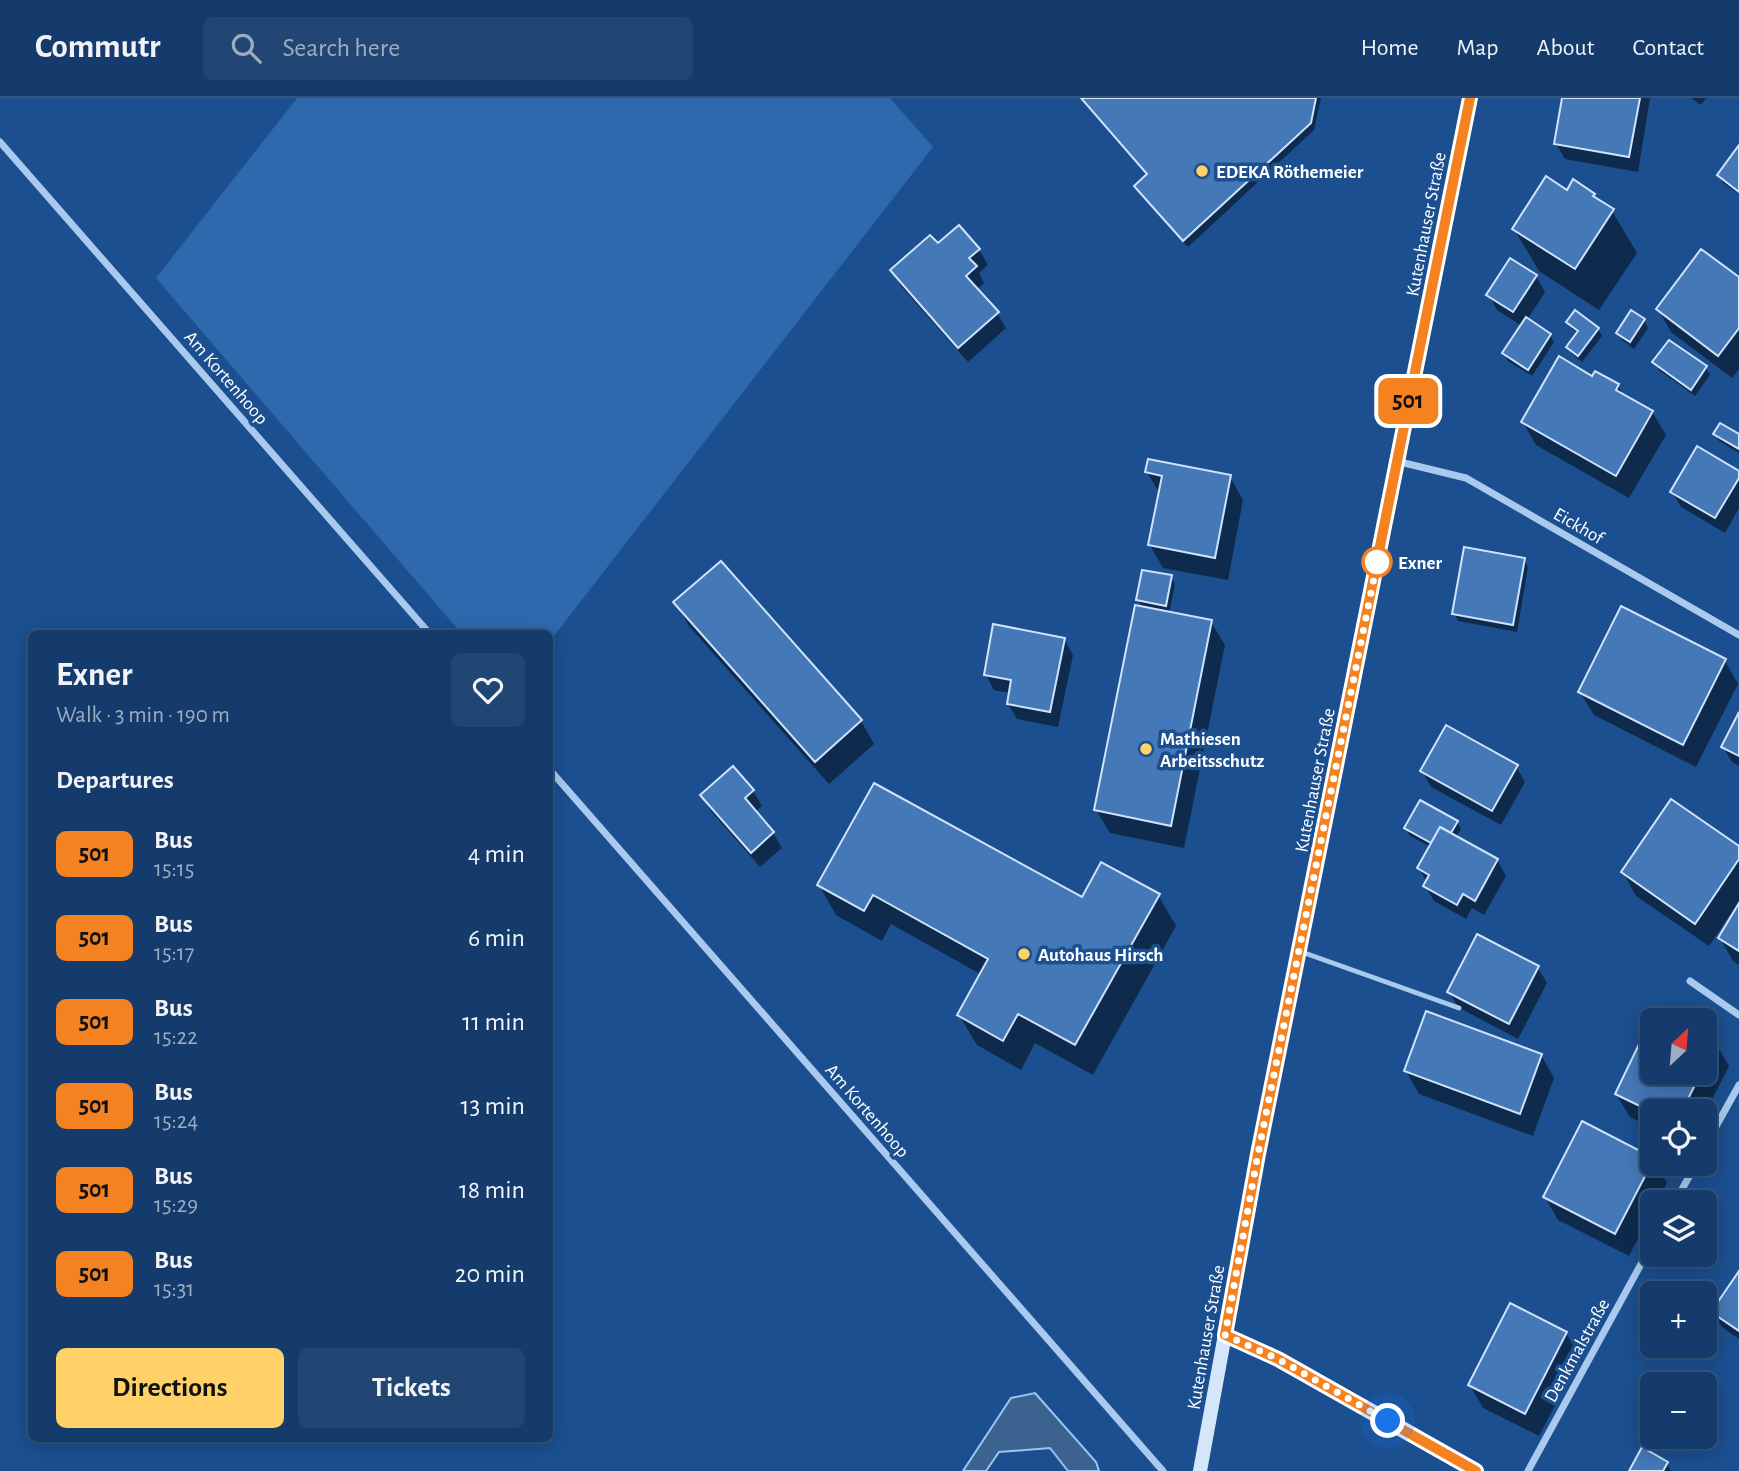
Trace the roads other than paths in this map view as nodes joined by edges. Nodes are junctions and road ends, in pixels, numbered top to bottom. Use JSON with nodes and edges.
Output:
{"nodes":[{"id":1,"x":1470,"y":98,"type":"edge"},
{"id":2,"x":0,"y":142,"type":"edge"},
{"id":3,"x":1396,"y":461,"type":"junction"},
{"id":4,"x":427,"y":630,"type":"edge"},
{"id":5,"x":1739,"y":635,"type":"edge"},
{"id":6,"x":553,"y":773,"type":"edge"},
{"id":7,"x":1299,"y":951,"type":"junction"},
{"id":8,"x":1690,"y":981,"type":"dead end"},
{"id":9,"x":1460,"y":1008,"type":"dead end"},
{"id":10,"x":1739,"y":1015,"type":"edge"},
{"id":11,"x":1739,"y":1085,"type":"edge"},
{"id":12,"x":1717,"y":1125,"type":"edge"},
{"id":13,"x":1640,"y":1266,"type":"edge"},
{"id":14,"x":1225,"y":1335,"type":"junction"},
{"id":15,"x":1163,"y":1471,"type":"edge"},
{"id":16,"x":1200,"y":1471,"type":"edge"},
{"id":17,"x":1476,"y":1471,"type":"edge"},
{"id":18,"x":1528,"y":1471,"type":"edge"}],
"edges":[{"from":1,"to":3,"type":"street","name":"Kutenhauser Straße"},
{"from":2,"to":4,"type":"street","name":"Am Kortenhoop"},
{"from":3,"to":5,"type":"street","name":"Eickhof"},
{"from":3,"to":7,"type":"street","name":"Kutenhauser Straße"},
{"from":6,"to":15,"type":"street","name":"Am Kortenhoop"},
{"from":7,"to":9,"type":"lane"},
{"from":7,"to":14,"type":"street","name":"Kutenhauser Straße"},
{"from":8,"to":10,"type":"street"},
{"from":11,"to":12,"type":"street"},
{"from":13,"to":18,"type":"street","name":"Denkmalstraße"},
{"from":14,"to":16,"type":"street","name":"Kutenhauser Straße"},
{"from":14,"to":17,"type":"street"}]}
